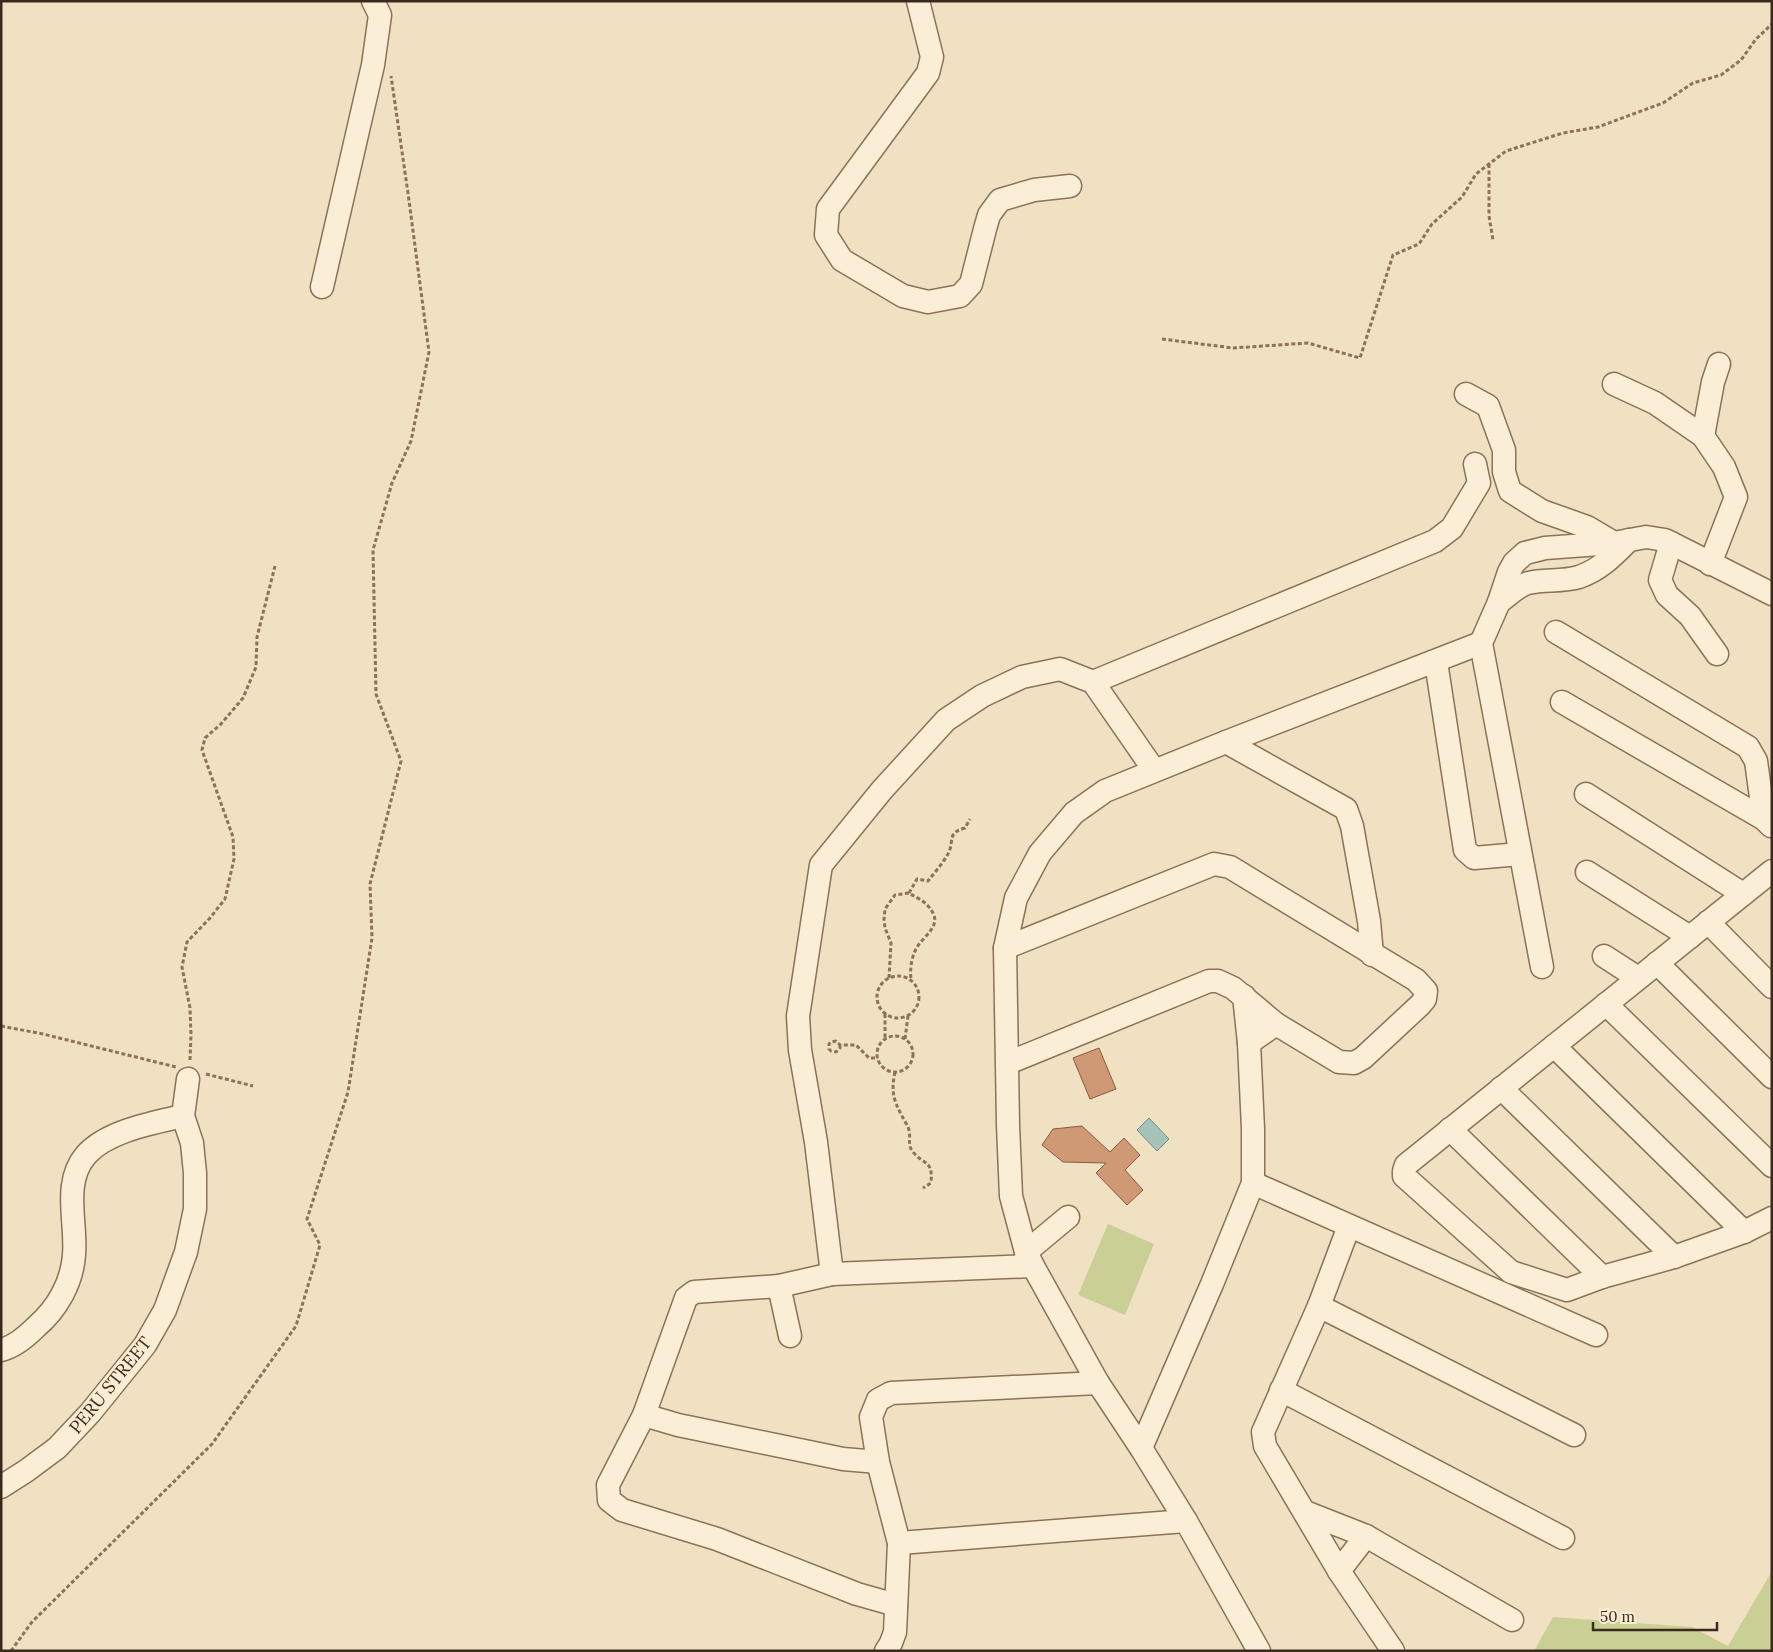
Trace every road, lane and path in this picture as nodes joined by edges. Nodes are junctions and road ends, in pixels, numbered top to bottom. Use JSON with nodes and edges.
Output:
{"nodes":[{"id":1,"x":373,"y":1,"type":"edge"},
{"id":2,"x":918,"y":1,"type":"edge"},
{"id":3,"x":1772,"y":24,"type":"edge"},
{"id":4,"x":390,"y":67,"type":"dead end"},
{"id":5,"x":1489,"y":164,"type":"junction"},
{"id":6,"x":1070,"y":186,"type":"dead end"},
{"id":7,"x":1493,"y":240,"type":"dead end"},
{"id":8,"x":322,"y":287,"type":"dead end"},
{"id":9,"x":1162,"y":339,"type":"dead end"},
{"id":10,"x":1719,"y":364,"type":"dead end"},
{"id":11,"x":1614,"y":384,"type":"dead end"},
{"id":12,"x":1466,"y":394,"type":"dead end"},
{"id":13,"x":1703,"y":436,"type":"junction"},
{"id":14,"x":1475,"y":464,"type":"dead end"},
{"id":15,"x":1670,"y":543,"type":"junction"},
{"id":16,"x":1620,"y":545,"type":"junction"},
{"id":17,"x":1566,"y":547,"type":"junction"},
{"id":18,"x":1710,"y":564,"type":"junction"},
{"id":19,"x":275,"y":566,"type":"dead end"},
{"id":20,"x":1570,"y":578,"type":"junction"},
{"id":21,"x":1772,"y":594,"type":"edge"},
{"id":22,"x":1499,"y":602,"type":"junction"},
{"id":23,"x":1556,"y":632,"type":"dead end"},
{"id":24,"x":1481,"y":643,"type":"junction"},
{"id":25,"x":1717,"y":654,"type":"dead end"},
{"id":26,"x":1436,"y":662,"type":"junction"},
{"id":27,"x":1093,"y":682,"type":"junction"},
{"id":28,"x":1562,"y":702,"type":"dead end"},
{"id":29,"x":1226,"y":742,"type":"junction"},
{"id":30,"x":1154,"y":770,"type":"junction"},
{"id":31,"x":1586,"y":794,"type":"dead end"},
{"id":32,"x":970,"y":819,"type":"dead end"},
{"id":33,"x":1768,"y":823,"type":"edge"},
{"id":34,"x":1520,"y":854,"type":"junction"},
{"id":35,"x":1587,"y":872,"type":"dead end"},
{"id":36,"x":1768,"y":881,"type":"edge"},
{"id":37,"x":909,"y":893,"type":"junction"},
{"id":38,"x":1743,"y":894,"type":"junction"},
{"id":39,"x":1708,"y":922,"type":"junction"},
{"id":40,"x":1690,"y":937,"type":"junction"},
{"id":41,"x":1005,"y":948,"type":"junction"},
{"id":42,"x":1372,"y":955,"type":"junction"},
{"id":43,"x":1604,"y":956,"type":"dead end"},
{"id":44,"x":1657,"y":963,"type":"junction"},
{"id":45,"x":1542,"y":967,"type":"dead end"},
{"id":46,"x":889,"y":978,"type":"junction"},
{"id":47,"x":1638,"y":978,"type":"junction"},
{"id":48,"x":910,"y":979,"type":"junction"},
{"id":49,"x":1772,"y":987,"type":"edge"},
{"id":50,"x":1244,"y":996,"type":"junction"},
{"id":51,"x":1606,"y":1004,"type":"junction"},
{"id":52,"x":885,"y":1014,"type":"junction"},
{"id":53,"x":908,"y":1016,"type":"junction"},
{"id":54,"x":1276,"y":1024,"type":"junction"},
{"id":55,"x":1,"y":1026,"type":"edge"},
{"id":56,"x":885,"y":1038,"type":"junction"},
{"id":57,"x":905,"y":1039,"type":"junction"},
{"id":58,"x":1249,"y":1043,"type":"junction"},
{"id":59,"x":840,"y":1045,"type":"dead end"},
{"id":60,"x":1554,"y":1046,"type":"junction"},
{"id":61,"x":878,"y":1058,"type":"junction"},
{"id":62,"x":1008,"y":1063,"type":"junction"},
{"id":63,"x":894,"y":1072,"type":"junction"},
{"id":64,"x":188,"y":1075,"type":"junction"},
{"id":65,"x":1772,"y":1077,"type":"edge"},
{"id":66,"x":253,"y":1086,"type":"dead end"},
{"id":67,"x":1501,"y":1088,"type":"junction"},
{"id":68,"x":183,"y":1116,"type":"junction"},
{"id":69,"x":1450,"y":1129,"type":"junction"},
{"id":70,"x":1772,"y":1166,"type":"edge"},
{"id":71,"x":1253,"y":1183,"type":"junction"},
{"id":72,"x":923,"y":1188,"type":"dead end"},
{"id":73,"x":1068,"y":1217,"type":"dead end"},
{"id":74,"x":1772,"y":1218,"type":"edge"},
{"id":75,"x":1349,"y":1226,"type":"junction"},
{"id":76,"x":1744,"y":1232,"type":"junction"},
{"id":77,"x":1674,"y":1257,"type":"junction"},
{"id":78,"x":1029,"y":1259,"type":"junction"},
{"id":79,"x":832,"y":1274,"type":"junction"},
{"id":80,"x":1602,"y":1277,"type":"junction"},
{"id":81,"x":779,"y":1286,"type":"junction"},
{"id":82,"x":1319,"y":1306,"type":"junction"},
{"id":83,"x":1596,"y":1335,"type":"dead end"},
{"id":84,"x":790,"y":1336,"type":"dead end"},
{"id":85,"x":1,"y":1350,"type":"edge"},
{"id":86,"x":1098,"y":1383,"type":"junction"},
{"id":87,"x":1281,"y":1390,"type":"junction"},
{"id":88,"x":644,"y":1415,"type":"junction"},
{"id":89,"x":1574,"y":1435,"type":"dead end"},
{"id":90,"x":1142,"y":1448,"type":"junction"},
{"id":91,"x":878,"y":1462,"type":"junction"},
{"id":92,"x":1,"y":1487,"type":"edge"},
{"id":93,"x":1305,"y":1512,"type":"junction"},
{"id":94,"x":1186,"y":1522,"type":"junction"},
{"id":95,"x":1366,"y":1536,"type":"junction"},
{"id":96,"x":1563,"y":1538,"type":"dead end"},
{"id":97,"x":899,"y":1543,"type":"junction"},
{"id":98,"x":1339,"y":1571,"type":"junction"},
{"id":99,"x":896,"y":1605,"type":"junction"},
{"id":100,"x":1512,"y":1620,"type":"dead end"},
{"id":101,"x":12,"y":1651,"type":"edge"},
{"id":102,"x":886,"y":1651,"type":"edge"},
{"id":103,"x":1259,"y":1651,"type":"edge"},
{"id":104,"x":1394,"y":1651,"type":"edge"}],
"edges":[{"from":1,"to":8,"type":"street"},
{"from":2,"to":6,"type":"street"},
{"from":3,"to":5,"type":"path"},
{"from":4,"to":101,"type":"path"},
{"from":5,"to":7,"type":"path"},
{"from":5,"to":9,"type":"path"},
{"from":10,"to":13,"type":"street"},
{"from":11,"to":13,"type":"street"},
{"from":12,"to":16,"type":"street"},
{"from":13,"to":18,"type":"street"},
{"from":14,"to":27,"type":"street"},
{"from":15,"to":16,"type":"street"},
{"from":15,"to":18,"type":"street"},
{"from":15,"to":25,"type":"street"},
{"from":16,"to":17,"type":"street"},
{"from":16,"to":20,"type":"street"},
{"from":17,"to":20,"type":"street"},
{"from":17,"to":22,"type":"street"},
{"from":18,"to":21,"type":"street"},
{"from":19,"to":64,"type":"path"},
{"from":20,"to":22,"type":"street"},
{"from":22,"to":24,"type":"street"},
{"from":23,"to":33,"type":"street"},
{"from":24,"to":26,"type":"street"},
{"from":24,"to":34,"type":"street"},
{"from":26,"to":29,"type":"street"},
{"from":26,"to":34,"type":"street"},
{"from":27,"to":30,"type":"street"},
{"from":27,"to":79,"type":"street"},
{"from":28,"to":33,"type":"street"},
{"from":29,"to":30,"type":"street"},
{"from":29,"to":42,"type":"street"},
{"from":30,"to":41,"type":"street"},
{"from":31,"to":38,"type":"street"},
{"from":32,"to":37,"type":"path"},
{"from":34,"to":45,"type":"street"},
{"from":35,"to":40,"type":"street"},
{"from":36,"to":38,"type":"street"},
{"from":37,"to":46,"type":"path"},
{"from":37,"to":48,"type":"path"},
{"from":38,"to":39,"type":"street"},
{"from":39,"to":40,"type":"street"},
{"from":39,"to":49,"type":"street"},
{"from":40,"to":44,"type":"street"},
{"from":41,"to":42,"type":"street"},
{"from":41,"to":62,"type":"street"},
{"from":42,"to":54,"type":"street"},
{"from":43,"to":47,"type":"street"},
{"from":44,"to":47,"type":"street"},
{"from":44,"to":65,"type":"street"},
{"from":46,"to":48,"type":"path"},
{"from":46,"to":52,"type":"path"},
{"from":47,"to":51,"type":"street"},
{"from":48,"to":53,"type":"path"},
{"from":50,"to":54,"type":"street"},
{"from":50,"to":58,"type":"street"},
{"from":50,"to":62,"type":"street"},
{"from":51,"to":60,"type":"street"},
{"from":51,"to":70,"type":"street"},
{"from":52,"to":53,"type":"path"},
{"from":52,"to":56,"type":"path"},
{"from":53,"to":57,"type":"path"},
{"from":54,"to":58,"type":"street"},
{"from":55,"to":64,"type":"path"},
{"from":56,"to":57,"type":"path"},
{"from":56,"to":61,"type":"path"},
{"from":57,"to":63,"type":"path"},
{"from":58,"to":71,"type":"street"},
{"from":59,"to":61,"type":"path"},
{"from":60,"to":67,"type":"street"},
{"from":60,"to":76,"type":"street"},
{"from":61,"to":63,"type":"path"},
{"from":62,"to":78,"type":"street"},
{"from":63,"to":72,"type":"path"},
{"from":64,"to":66,"type":"path"},
{"from":64,"to":68,"type":"street","name":"PERU STREET"},
{"from":67,"to":69,"type":"street"},
{"from":67,"to":77,"type":"street"},
{"from":68,"to":85,"type":"street"},
{"from":68,"to":92,"type":"street","name":"PERU STREET"},
{"from":69,"to":80,"type":"street"},
{"from":69,"to":80,"type":"street"},
{"from":71,"to":75,"type":"street"},
{"from":71,"to":90,"type":"street"},
{"from":73,"to":78,"type":"street"},
{"from":74,"to":76,"type":"street"},
{"from":75,"to":82,"type":"street"},
{"from":75,"to":83,"type":"street"},
{"from":76,"to":77,"type":"street"},
{"from":77,"to":80,"type":"street"},
{"from":78,"to":79,"type":"street"},
{"from":78,"to":86,"type":"street"},
{"from":79,"to":81,"type":"street"},
{"from":81,"to":84,"type":"street"},
{"from":81,"to":88,"type":"street"},
{"from":82,"to":87,"type":"street"},
{"from":82,"to":89,"type":"street"},
{"from":86,"to":90,"type":"street"},
{"from":86,"to":91,"type":"street"},
{"from":87,"to":93,"type":"street"},
{"from":87,"to":96,"type":"street"},
{"from":88,"to":91,"type":"street"},
{"from":88,"to":99,"type":"street"},
{"from":90,"to":94,"type":"street"},
{"from":91,"to":97,"type":"street"},
{"from":93,"to":95,"type":"street"},
{"from":93,"to":98,"type":"street"},
{"from":94,"to":97,"type":"street"},
{"from":94,"to":103,"type":"street"},
{"from":95,"to":98,"type":"street"},
{"from":95,"to":100,"type":"street"},
{"from":97,"to":99,"type":"street"},
{"from":98,"to":104,"type":"street"},
{"from":99,"to":102,"type":"street"}]}
